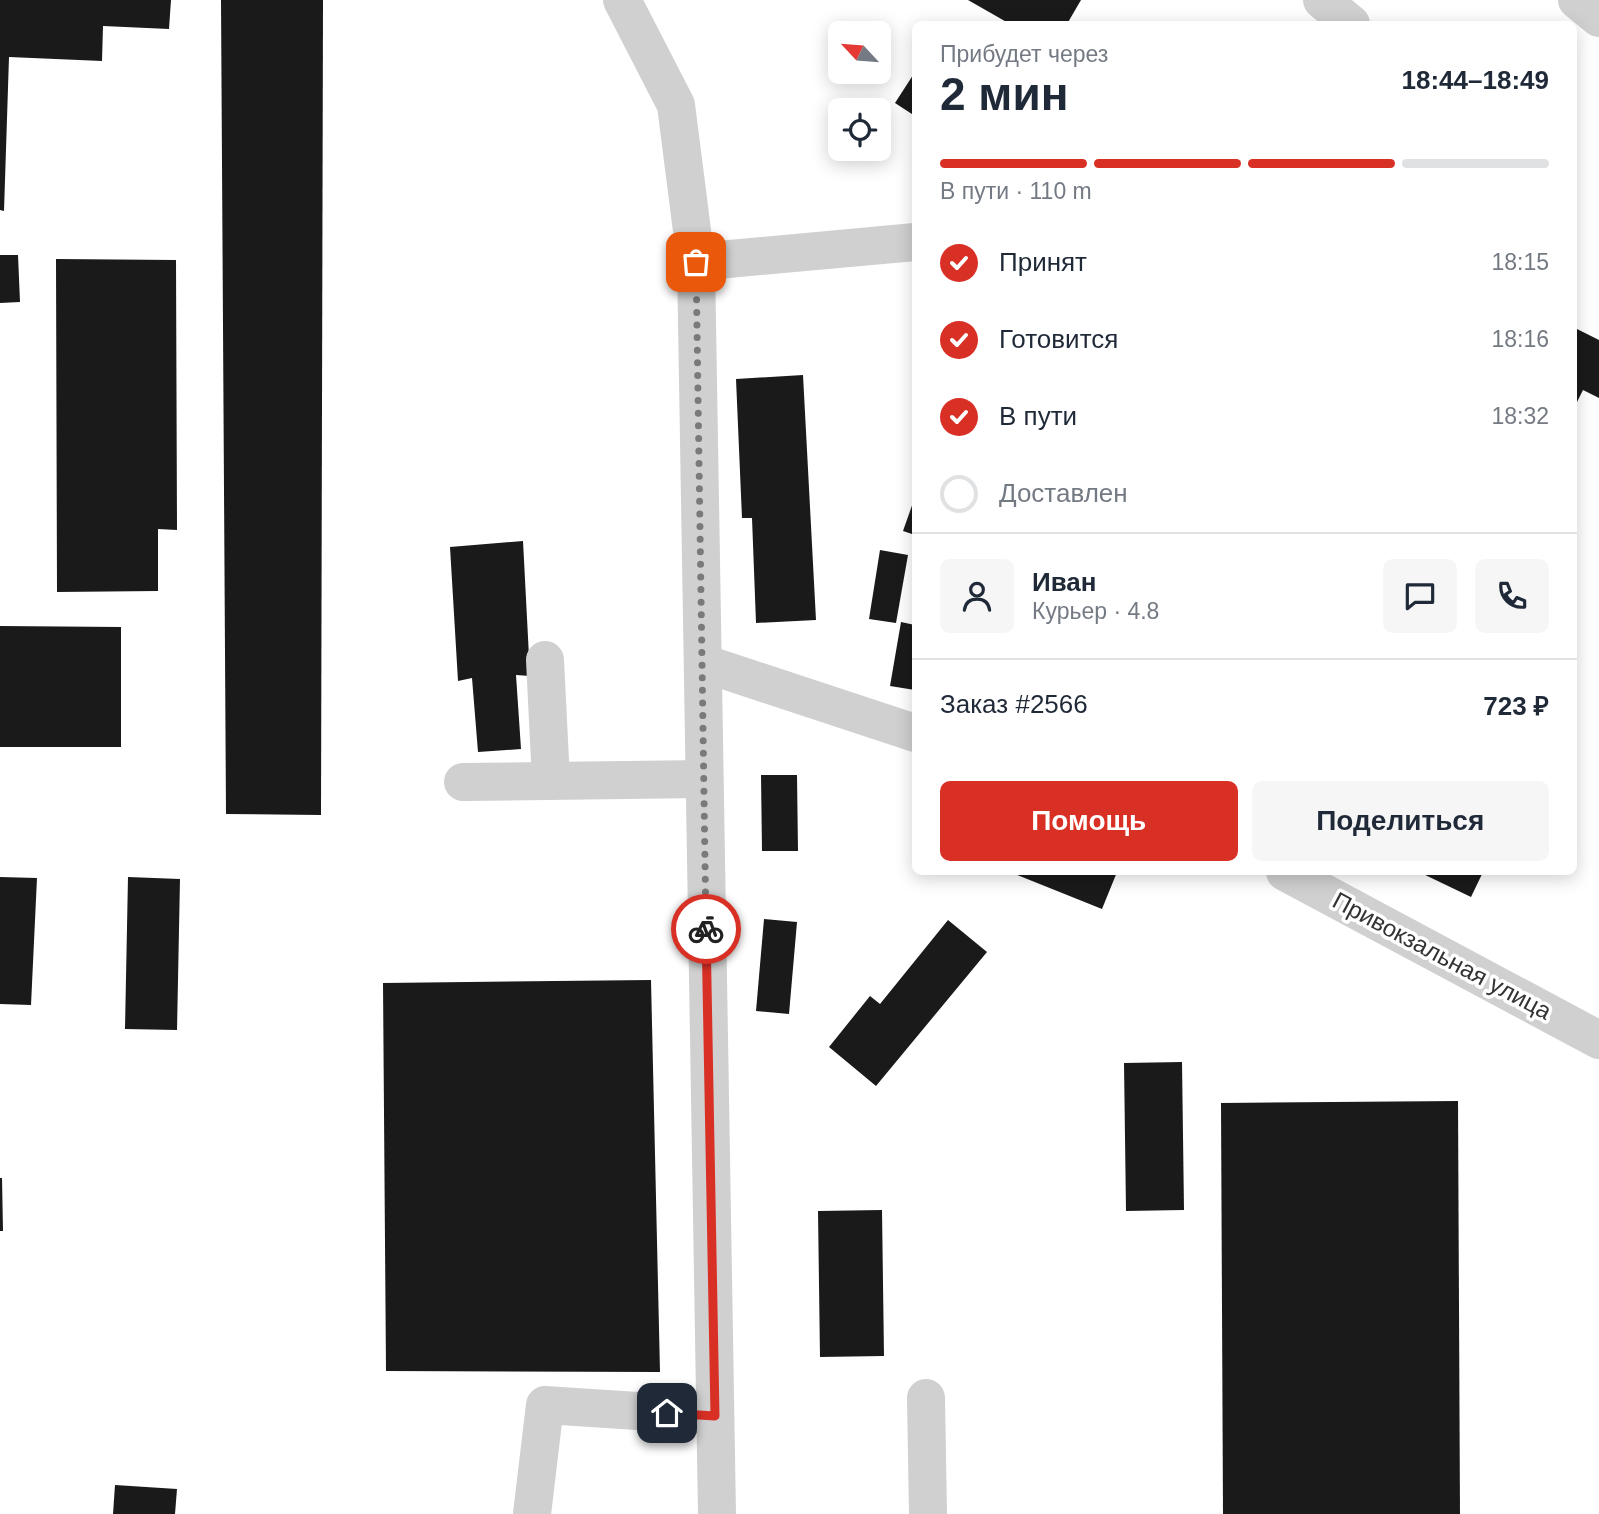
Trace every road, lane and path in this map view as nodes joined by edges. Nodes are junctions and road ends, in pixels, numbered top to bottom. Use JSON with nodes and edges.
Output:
{"nodes":[{"id":1,"x":622,"y":0,"type":"edge"},
{"id":2,"x":1322,"y":0,"type":"edge"},
{"id":3,"x":1577,"y":0,"type":"edge"},
{"id":4,"x":1599,"y":18,"type":"edge"},
{"id":5,"x":1347,"y":21,"type":"edge"},
{"id":6,"x":912,"y":242,"type":"edge"},
{"id":7,"x":696,"y":262,"type":"junction"},
{"id":8,"x":545,"y":660,"type":"dead end"},
{"id":9,"x":703,"y":663,"type":"junction"},
{"id":10,"x":912,"y":732,"type":"edge"},
{"id":11,"x":704,"y":779,"type":"junction"},
{"id":12,"x":551,"y":781,"type":"junction"},
{"id":13,"x":463,"y":782,"type":"dead end"},
{"id":14,"x":1291,"y":875,"type":"edge"},
{"id":15,"x":1599,"y":1040,"type":"edge"},
{"id":16,"x":926,"y":1398,"type":"dead end"},
{"id":17,"x":715,"y":1416,"type":"junction"},
{"id":18,"x":532,"y":1514,"type":"edge"},
{"id":19,"x":717,"y":1514,"type":"edge"},
{"id":20,"x":928,"y":1514,"type":"edge"}],
"edges":[{"from":1,"to":7,"type":"street"},
{"from":2,"to":5,"type":"street"},
{"from":3,"to":4,"type":"street"},
{"from":6,"to":7,"type":"street"},
{"from":7,"to":9,"type":"street"},
{"from":8,"to":12,"type":"street"},
{"from":9,"to":10,"type":"street"},
{"from":9,"to":11,"type":"street"},
{"from":11,"to":12,"type":"street"},
{"from":11,"to":17,"type":"street"},
{"from":12,"to":13,"type":"street"},
{"from":14,"to":15,"type":"street","name":"Привокзальная улица"},
{"from":16,"to":20,"type":"street"},
{"from":17,"to":18,"type":"street"},
{"from":17,"to":19,"type":"street"}]}
